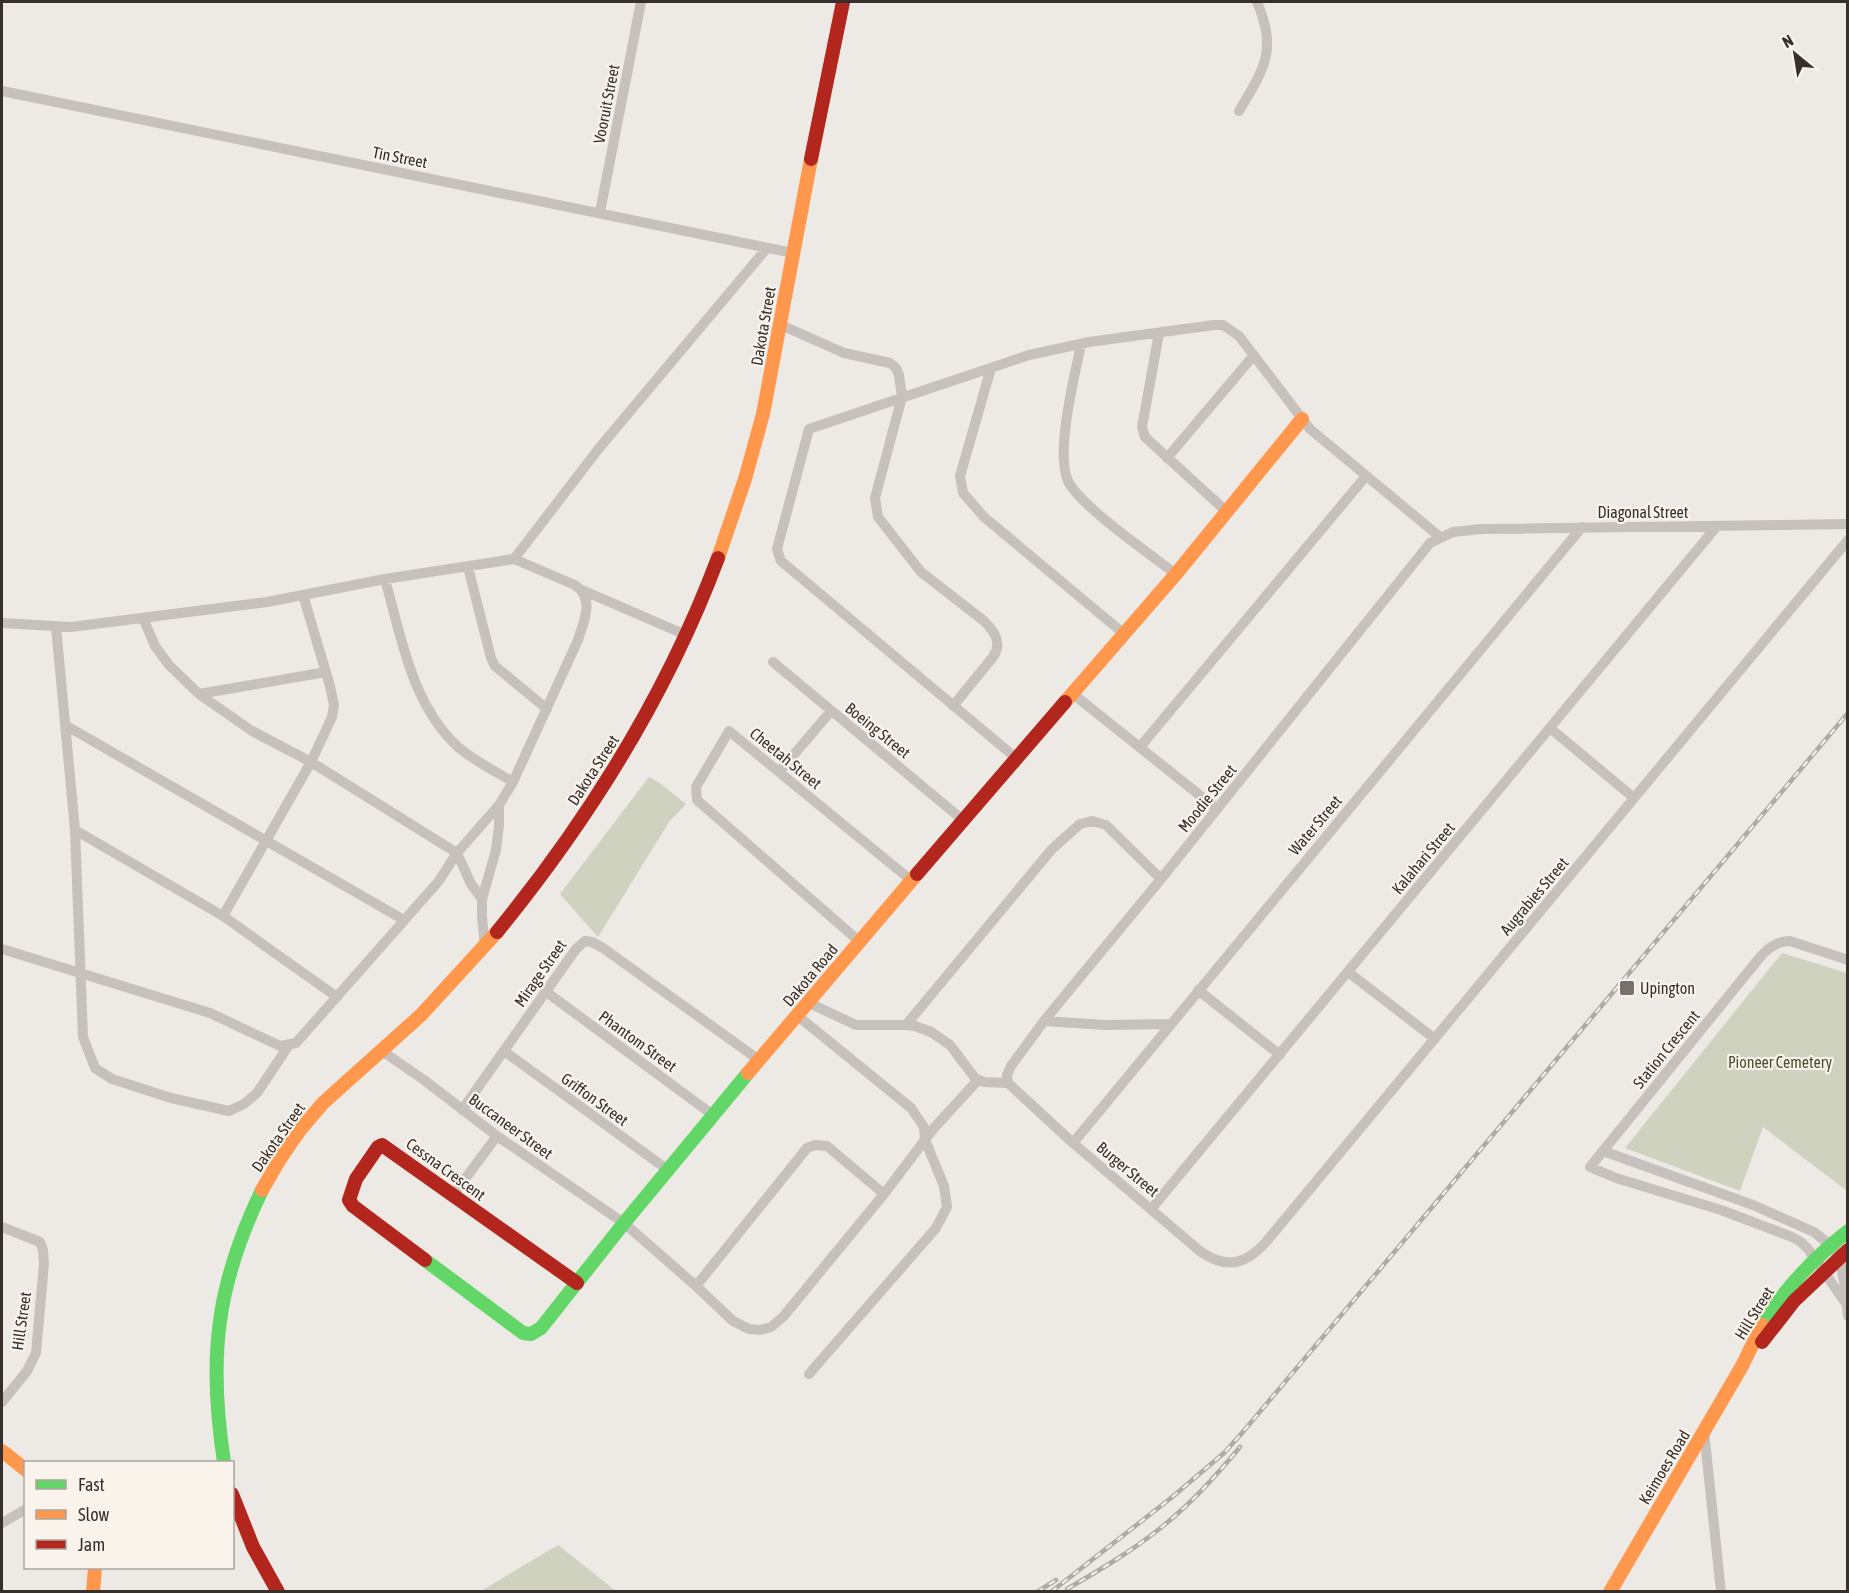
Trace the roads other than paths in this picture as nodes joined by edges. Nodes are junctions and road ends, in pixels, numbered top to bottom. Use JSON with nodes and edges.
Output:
{"nodes":[{"id":1,"x":641,"y":2,"type":"edge"},
{"id":2,"x":843,"y":2,"type":"edge"},
{"id":3,"x":1257,"y":2,"type":"edge"},
{"id":4,"x":2,"y":91,"type":"edge"},
{"id":5,"x":1239,"y":111,"type":"dead end"},
{"id":6,"x":600,"y":212,"type":"junction"},
{"id":7,"x":767,"y":248,"type":"junction"},
{"id":8,"x":793,"y":253,"type":"junction"},
{"id":9,"x":781,"y":325,"type":"junction"},
{"id":10,"x":1159,"y":333,"type":"junction"},
{"id":11,"x":1081,"y":344,"type":"junction"},
{"id":12,"x":1254,"y":355,"type":"junction"},
{"id":13,"x":991,"y":368,"type":"junction"},
{"id":14,"x":902,"y":397,"type":"junction"},
{"id":15,"x":1302,"y":419,"type":"junction"},
{"id":16,"x":1167,"y":458,"type":"junction"},
{"id":17,"x":1366,"y":476,"type":"junction"},
{"id":18,"x":1227,"y":512,"type":"junction"},
{"id":19,"x":1848,"y":524,"type":"edge"},
{"id":20,"x":1717,"y":526,"type":"junction"},
{"id":21,"x":1582,"y":527,"type":"junction"},
{"id":22,"x":1440,"y":537,"type":"junction"},
{"id":23,"x":1848,"y":540,"type":"edge"},
{"id":24,"x":514,"y":559,"type":"junction"},
{"id":25,"x":468,"y":567,"type":"junction"},
{"id":26,"x":1176,"y":574,"type":"junction"},
{"id":27,"x":385,"y":579,"type":"junction"},
{"id":28,"x":582,"y":590,"type":"junction"},
{"id":29,"x":303,"y":595,"type":"junction"},
{"id":30,"x":143,"y":618,"type":"junction"},
{"id":31,"x":2,"y":623,"type":"edge"},
{"id":32,"x":56,"y":627,"type":"junction"},
{"id":33,"x":1124,"y":633,"type":"junction"},
{"id":34,"x":686,"y":635,"type":"junction"},
{"id":35,"x":773,"y":662,"type":"dead end"},
{"id":36,"x":326,"y":672,"type":"junction"},
{"id":37,"x":199,"y":694,"type":"junction"},
{"id":38,"x":1073,"y":694,"type":"junction"},
{"id":39,"x":953,"y":706,"type":"junction"},
{"id":40,"x":547,"y":709,"type":"junction"},
{"id":41,"x":831,"y":711,"type":"junction"},
{"id":42,"x":65,"y":725,"type":"junction"},
{"id":43,"x":1550,"y":728,"type":"junction"},
{"id":44,"x":1140,"y":747,"type":"junction"},
{"id":45,"x":1016,"y":758,"type":"junction"},
{"id":46,"x":311,"y":762,"type":"junction"},
{"id":47,"x":779,"y":772,"type":"junction"},
{"id":48,"x":513,"y":782,"type":"junction"},
{"id":49,"x":1635,"y":798,"type":"junction"},
{"id":50,"x":499,"y":805,"type":"junction"},
{"id":51,"x":1217,"y":809,"type":"junction"},
{"id":52,"x":964,"y":821,"type":"junction"},
{"id":53,"x":75,"y":830,"type":"junction"},
{"id":54,"x":266,"y":841,"type":"junction"},
{"id":55,"x":457,"y":853,"type":"junction"},
{"id":56,"x":1161,"y":879,"type":"junction"},
{"id":57,"x":912,"y":881,"type":"junction"},
{"id":58,"x":482,"y":899,"type":"junction"},
{"id":59,"x":223,"y":916,"type":"junction"},
{"id":60,"x":404,"y":920,"type":"junction"},
{"id":61,"x":860,"y":942,"type":"junction"},
{"id":62,"x":485,"y":946,"type":"junction"},
{"id":63,"x":2,"y":949,"type":"edge"},
{"id":64,"x":1848,"y":960,"type":"edge"},
{"id":65,"x":79,"y":972,"type":"junction"},
{"id":66,"x":1348,"y":972,"type":"junction"},
{"id":67,"x":1198,"y":990,"type":"junction"},
{"id":68,"x":545,"y":991,"type":"junction"},
{"id":69,"x":337,"y":997,"type":"junction"},
{"id":70,"x":809,"y":1003,"type":"junction"},
{"id":71,"x":798,"y":1016,"type":"junction"},
{"id":72,"x":1044,"y":1021,"type":"junction"},
{"id":73,"x":1170,"y":1024,"type":"junction"},
{"id":74,"x":906,"y":1025,"type":"junction"},
{"id":75,"x":1435,"y":1039,"type":"junction"},
{"id":76,"x":289,"y":1045,"type":"junction"},
{"id":77,"x":382,"y":1051,"type":"junction"},
{"id":78,"x":504,"y":1051,"type":"junction"},
{"id":79,"x":1280,"y":1054,"type":"junction"},
{"id":80,"x":759,"y":1060,"type":"junction"},
{"id":81,"x":978,"y":1080,"type":"junction"},
{"id":82,"x":1008,"y":1083,"type":"junction"},
{"id":83,"x":462,"y":1110,"type":"junction"},
{"id":84,"x":714,"y":1116,"type":"junction"},
{"id":85,"x":497,"y":1136,"type":"junction"},
{"id":86,"x":925,"y":1140,"type":"junction"},
{"id":87,"x":1073,"y":1143,"type":"junction"},
{"id":88,"x":1603,"y":1151,"type":"junction"},
{"id":89,"x":668,"y":1170,"type":"junction"},
{"id":90,"x":884,"y":1194,"type":"junction"},
{"id":91,"x":453,"y":1195,"type":"junction"},
{"id":92,"x":1152,"y":1208,"type":"junction"},
{"id":93,"x":624,"y":1223,"type":"junction"},
{"id":94,"x":2,"y":1227,"type":"edge"},
{"id":95,"x":1848,"y":1231,"type":"edge"},
{"id":96,"x":1830,"y":1245,"type":"junction"},
{"id":97,"x":1843,"y":1254,"type":"edge"},
{"id":98,"x":1815,"y":1258,"type":"junction"},
{"id":99,"x":1237,"y":1262,"type":"joint"},
{"id":100,"x":1823,"y":1271,"type":"junction"},
{"id":101,"x":577,"y":1283,"type":"junction"},
{"id":102,"x":696,"y":1286,"type":"junction"},
{"id":103,"x":1847,"y":1310,"type":"edge"},
{"id":104,"x":523,"y":1333,"type":"joint"},
{"id":105,"x":1746,"y":1359,"type":"junction"},
{"id":106,"x":809,"y":1374,"type":"dead end"},
{"id":107,"x":2,"y":1402,"type":"edge"},
{"id":108,"x":1704,"y":1431,"type":"junction"},
{"id":109,"x":2,"y":1451,"type":"edge"},
{"id":110,"x":224,"y":1461,"type":"edge"},
{"id":111,"x":24,"y":1468,"type":"edge"},
{"id":112,"x":234,"y":1499,"type":"edge"},
{"id":113,"x":24,"y":1510,"type":"edge"},
{"id":114,"x":2,"y":1523,"type":"edge"},
{"id":115,"x":95,"y":1569,"type":"edge"},
{"id":116,"x":93,"y":1592,"type":"edge"},
{"id":117,"x":278,"y":1592,"type":"edge"},
{"id":118,"x":1610,"y":1592,"type":"edge"},
{"id":119,"x":1721,"y":1592,"type":"edge"}],
"edges":[{"from":1,"to":6,"type":"street","name":"Vooruit Street"},
{"from":2,"to":8,"type":"street","name":"Dakota Street"},
{"from":3,"to":5,"type":"street"},
{"from":4,"to":6,"type":"street","name":"Tin Street"},
{"from":6,"to":7,"type":"street","name":"Tin Street"},
{"from":7,"to":8,"type":"street","name":"Tin Street"},
{"from":7,"to":24,"type":"street"},
{"from":8,"to":9,"type":"street","name":"Dakota Street"},
{"from":9,"to":14,"type":"street"},
{"from":9,"to":34,"type":"street","name":"Dakota Street"},
{"from":10,"to":11,"type":"street"},
{"from":10,"to":12,"type":"street"},
{"from":10,"to":16,"type":"street"},
{"from":11,"to":13,"type":"street"},
{"from":11,"to":26,"type":"street"},
{"from":12,"to":15,"type":"street"},
{"from":12,"to":16,"type":"street"},
{"from":13,"to":14,"type":"street"},
{"from":13,"to":33,"type":"street"},
{"from":14,"to":39,"type":"street"},
{"from":14,"to":39,"type":"street"},
{"from":15,"to":17,"type":"street"},
{"from":15,"to":18,"type":"street","name":"Dakota Road"},
{"from":16,"to":18,"type":"street"},
{"from":17,"to":22,"type":"street"},
{"from":17,"to":44,"type":"street"},
{"from":18,"to":26,"type":"street","name":"Dakota Road"},
{"from":19,"to":20,"type":"street","name":"Diagonal Street"},
{"from":20,"to":21,"type":"street","name":"Diagonal Street"},
{"from":20,"to":43,"type":"street","name":"Kalahari Street"},
{"from":21,"to":22,"type":"street","name":"Diagonal Street"},
{"from":21,"to":67,"type":"street","name":"Water Street"},
{"from":22,"to":51,"type":"street","name":"Moodie Street"},
{"from":23,"to":49,"type":"street","name":"Augrabies Street"},
{"from":24,"to":25,"type":"street"},
{"from":24,"to":28,"type":"street"},
{"from":25,"to":27,"type":"street"},
{"from":25,"to":40,"type":"street"},
{"from":26,"to":33,"type":"street","name":"Dakota Road"},
{"from":27,"to":29,"type":"street"},
{"from":27,"to":48,"type":"street"},
{"from":28,"to":34,"type":"street"},
{"from":28,"to":40,"type":"street"},
{"from":29,"to":30,"type":"street"},
{"from":29,"to":36,"type":"street"},
{"from":30,"to":32,"type":"street"},
{"from":30,"to":37,"type":"street"},
{"from":31,"to":32,"type":"street"},
{"from":32,"to":42,"type":"street"},
{"from":33,"to":38,"type":"street","name":"Dakota Road"},
{"from":34,"to":62,"type":"street","name":"Dakota Street"},
{"from":35,"to":41,"type":"street","name":"Boeing Street"},
{"from":36,"to":37,"type":"street"},
{"from":36,"to":46,"type":"street"},
{"from":37,"to":46,"type":"street"},
{"from":38,"to":44,"type":"street"},
{"from":38,"to":45,"type":"street","name":"Dakota Road"},
{"from":39,"to":45,"type":"street"},
{"from":40,"to":48,"type":"street"},
{"from":41,"to":47,"type":"street"},
{"from":41,"to":52,"type":"street","name":"Boeing Street"},
{"from":42,"to":53,"type":"street"},
{"from":42,"to":54,"type":"street"},
{"from":43,"to":49,"type":"street"},
{"from":43,"to":66,"type":"street","name":"Kalahari Street"},
{"from":44,"to":51,"type":"street"},
{"from":45,"to":52,"type":"street","name":"Dakota Road"},
{"from":46,"to":54,"type":"street"},
{"from":46,"to":55,"type":"street"},
{"from":47,"to":57,"type":"street","name":"Cheetah Street"},
{"from":47,"to":61,"type":"street","name":"Cheetah Street"},
{"from":48,"to":50,"type":"street"},
{"from":49,"to":75,"type":"street","name":"Augrabies Street"},
{"from":50,"to":55,"type":"street"},
{"from":50,"to":58,"type":"street"},
{"from":51,"to":56,"type":"street","name":"Moodie Street"},
{"from":52,"to":57,"type":"street","name":"Dakota Road"},
{"from":53,"to":59,"type":"street"},
{"from":53,"to":65,"type":"street"},
{"from":54,"to":59,"type":"street"},
{"from":54,"to":60,"type":"street"},
{"from":55,"to":58,"type":"street"},
{"from":55,"to":60,"type":"street"},
{"from":56,"to":72,"type":"street","name":"Moodie Street"},
{"from":56,"to":74,"type":"street"},
{"from":57,"to":61,"type":"street","name":"Dakota Road"},
{"from":58,"to":62,"type":"street"},
{"from":59,"to":69,"type":"street"},
{"from":60,"to":69,"type":"street"},
{"from":61,"to":70,"type":"street","name":"Dakota Road"},
{"from":62,"to":77,"type":"street","name":"Dakota Street"},
{"from":63,"to":65,"type":"street"},
{"from":64,"to":88,"type":"street","name":"Station Crescent"},
{"from":65,"to":76,"type":"street"},
{"from":65,"to":76,"type":"street"},
{"from":66,"to":75,"type":"street"},
{"from":66,"to":79,"type":"street","name":"Kalahari Street"},
{"from":67,"to":73,"type":"street","name":"Water Street"},
{"from":67,"to":79,"type":"street"},
{"from":68,"to":78,"type":"street","name":"Mirage Street"},
{"from":68,"to":80,"type":"street","name":"Mirage Street"},
{"from":68,"to":84,"type":"street","name":"Phantom Street"},
{"from":69,"to":76,"type":"street"},
{"from":70,"to":71,"type":"street","name":"Dakota Road"},
{"from":70,"to":74,"type":"street"},
{"from":71,"to":80,"type":"street","name":"Dakota Road"},
{"from":71,"to":86,"type":"street"},
{"from":72,"to":73,"type":"street"},
{"from":72,"to":82,"type":"street","name":"Moodie Street"},
{"from":73,"to":87,"type":"street","name":"Water Street"},
{"from":74,"to":81,"type":"street"},
{"from":75,"to":99,"type":"street","name":"Augrabies Street"},
{"from":77,"to":83,"type":"street","name":"Buccaneer Street"},
{"from":77,"to":110,"type":"street","name":"Dakota Street"},
{"from":78,"to":83,"type":"street","name":"Mirage Street"},
{"from":78,"to":89,"type":"street","name":"Griffon Street"},
{"from":79,"to":92,"type":"street","name":"Kalahari Street"},
{"from":80,"to":84,"type":"street","name":"Dakota Road"},
{"from":81,"to":82,"type":"street"},
{"from":81,"to":86,"type":"street","name":"Buccaneer Street"},
{"from":82,"to":87,"type":"street","name":"Burger Street"},
{"from":83,"to":85,"type":"street","name":"Buccaneer Street"},
{"from":84,"to":89,"type":"street","name":"Dakota Road"},
{"from":85,"to":91,"type":"street"},
{"from":85,"to":93,"type":"street","name":"Buccaneer Street"},
{"from":86,"to":90,"type":"street","name":"Buccaneer Street"},
{"from":86,"to":106,"type":"street"},
{"from":87,"to":92,"type":"street","name":"Burger Street"},
{"from":88,"to":96,"type":"street"},
{"from":88,"to":98,"type":"street","name":"Station Crescent"},
{"from":89,"to":93,"type":"street","name":"Dakota Road"},
{"from":90,"to":102,"type":"street","name":"Buccaneer Street"},
{"from":90,"to":102,"type":"street"},
{"from":91,"to":101,"type":"street","name":"Cessna Crescent"},
{"from":91,"to":104,"type":"street","name":"Cessna Crescent"},
{"from":92,"to":99,"type":"street","name":"Burger Street"},
{"from":93,"to":101,"type":"street","name":"Dakota Road"},
{"from":93,"to":102,"type":"street","name":"Buccaneer Street"},
{"from":94,"to":107,"type":"street","name":"Hill Street"},
{"from":95,"to":96,"type":"street","name":"Hill Street"},
{"from":96,"to":97,"type":"street"},
{"from":96,"to":98,"type":"street","name":"Hill Street"},
{"from":97,"to":100,"type":"street","name":"Hill Street"},
{"from":97,"to":103,"type":"street"},
{"from":98,"to":100,"type":"street","name":"Station Crescent"},
{"from":98,"to":105,"type":"street","name":"Hill Street"},
{"from":100,"to":103,"type":"street","name":"Station Crescent"},
{"from":100,"to":105,"type":"street","name":"Hill Street"},
{"from":101,"to":104,"type":"street","name":"Dakota Road"},
{"from":105,"to":108,"type":"street","name":"Keimoes Road"},
{"from":108,"to":118,"type":"street","name":"Keimoes Road"},
{"from":108,"to":119,"type":"street"},
{"from":109,"to":111,"type":"street"},
{"from":112,"to":117,"type":"street"},
{"from":113,"to":114,"type":"street"},
{"from":115,"to":116,"type":"street"}]}
